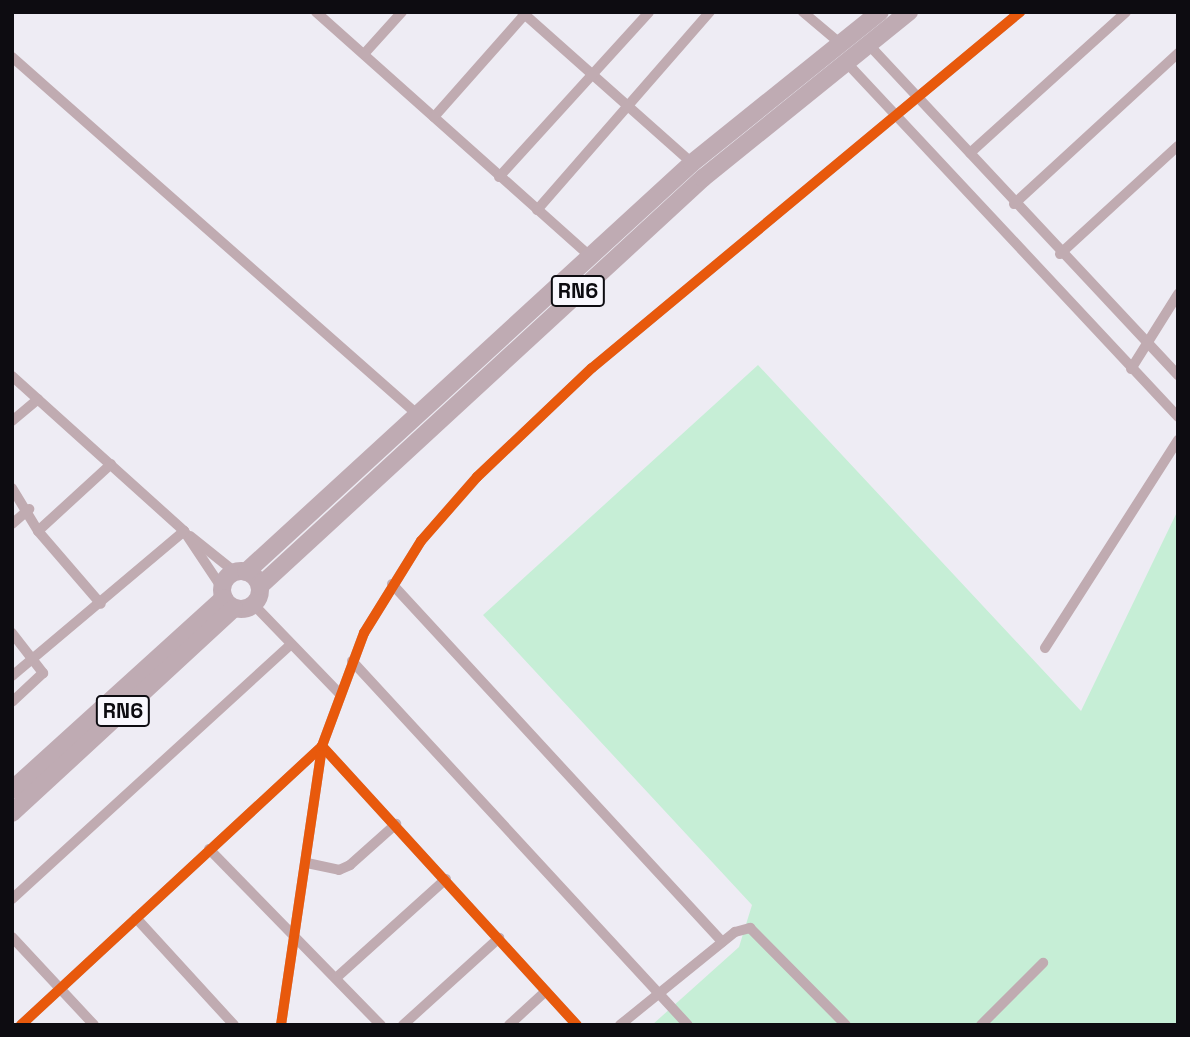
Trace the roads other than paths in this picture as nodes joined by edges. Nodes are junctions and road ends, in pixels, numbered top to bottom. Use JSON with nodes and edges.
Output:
{"nodes":[{"id":1,"x":316,"y":12,"type":"edge"},
{"id":2,"x":402,"y":12,"type":"edge"},
{"id":3,"x":649,"y":12,"type":"edge"},
{"id":4,"x":710,"y":12,"type":"edge"},
{"id":5,"x":803,"y":12,"type":"edge"},
{"id":6,"x":880,"y":12,"type":"edge"},
{"id":7,"x":909,"y":12,"type":"edge"},
{"id":8,"x":1020,"y":12,"type":"edge"},
{"id":9,"x":1126,"y":12,"type":"edge"},
{"id":10,"x":524,"y":13,"type":"edge"},
{"id":11,"x":841,"y":44,"type":"junction"},
{"id":12,"x":869,"y":44,"type":"junction"},
{"id":13,"x":1178,"y":53,"type":"edge"},
{"id":14,"x":364,"y":54,"type":"junction"},
{"id":15,"x":12,"y":57,"type":"edge"},
{"id":16,"x":846,"y":62,"type":"junction"},
{"id":17,"x":592,"y":75,"type":"junction"},
{"id":18,"x":919,"y":97,"type":"junction"},
{"id":19,"x":627,"y":106,"type":"junction"},
{"id":20,"x":897,"y":116,"type":"junction"},
{"id":21,"x":434,"y":117,"type":"junction"},
{"id":22,"x":1178,"y":146,"type":"edge"},
{"id":23,"x":970,"y":153,"type":"junction"},
{"id":24,"x":692,"y":163,"type":"junction"},
{"id":25,"x":499,"y":177,"type":"junction"},
{"id":26,"x":1014,"y":204,"type":"junction"},
{"id":27,"x":537,"y":210,"type":"junction"},
{"id":28,"x":1060,"y":254,"type":"junction"},
{"id":29,"x":590,"y":256,"type":"junction"},
{"id":30,"x":1178,"y":294,"type":"edge"},
{"id":31,"x":1149,"y":347,"type":"junction"},
{"id":32,"x":1131,"y":369,"type":"junction"},
{"id":33,"x":1178,"y":375,"type":"edge"},
{"id":34,"x":12,"y":376,"type":"edge"},
{"id":35,"x":38,"y":399,"type":"junction"},
{"id":36,"x":418,"y":415,"type":"junction"},
{"id":37,"x":1178,"y":418,"type":"edge"},
{"id":38,"x":12,"y":421,"type":"edge"},
{"id":39,"x":1178,"y":440,"type":"edge"},
{"id":40,"x":111,"y":464,"type":"junction"},
{"id":41,"x":12,"y":488,"type":"edge"},
{"id":42,"x":29,"y":509,"type":"junction"},
{"id":43,"x":12,"y":524,"type":"edge"},
{"id":44,"x":38,"y":531,"type":"junction"},
{"id":45,"x":185,"y":533,"type":"junction"},
{"id":46,"x":241,"y":572,"type":"junction"},
{"id":47,"x":392,"y":584,"type":"junction"},
{"id":48,"x":260,"y":586,"type":"junction"},
{"id":49,"x":227,"y":598,"type":"junction"},
{"id":50,"x":101,"y":604,"type":"junction"},
{"id":51,"x":254,"y":605,"type":"junction"},
{"id":52,"x":12,"y":633,"type":"edge"},
{"id":53,"x":291,"y":644,"type":"junction"},
{"id":54,"x":1045,"y":648,"type":"dead end"},
{"id":55,"x":34,"y":657,"type":"junction"},
{"id":56,"x":352,"y":661,"type":"junction"},
{"id":57,"x":12,"y":676,"type":"edge"},
{"id":58,"x":339,"y":693,"type":"junction"},
{"id":59,"x":12,"y":702,"type":"edge"},
{"id":60,"x":322,"y":746,"type":"junction"},
{"id":61,"x":12,"y":790,"type":"edge"},
{"id":62,"x":12,"y":813,"type":"edge"},
{"id":63,"x":397,"y":824,"type":"junction"},
{"id":64,"x":209,"y":849,"type":"junction"},
{"id":65,"x":307,"y":863,"type":"junction"},
{"id":66,"x":446,"y":879,"type":"junction"},
{"id":67,"x":12,"y":899,"type":"edge"},
{"id":68,"x":136,"y":918,"type":"junction"},
{"id":69,"x":12,"y":937,"type":"edge"},
{"id":70,"x":499,"y":939,"type":"junction"},
{"id":71,"x":297,"y":940,"type":"junction"},
{"id":72,"x":722,"y":942,"type":"junction"},
{"id":73,"x":1043,"y":962,"type":"dead end"},
{"id":74,"x":335,"y":978,"type":"junction"},
{"id":75,"x":61,"y":988,"type":"junction"},
{"id":76,"x":546,"y":991,"type":"junction"},
{"id":77,"x":659,"y":994,"type":"junction"},
{"id":78,"x":21,"y":1025,"type":"edge"},
{"id":79,"x":94,"y":1025,"type":"edge"},
{"id":80,"x":233,"y":1025,"type":"edge"},
{"id":81,"x":281,"y":1025,"type":"edge"},
{"id":82,"x":381,"y":1025,"type":"edge"},
{"id":83,"x":404,"y":1025,"type":"edge"},
{"id":84,"x":509,"y":1025,"type":"edge"},
{"id":85,"x":577,"y":1025,"type":"edge"},
{"id":86,"x":620,"y":1025,"type":"edge"},
{"id":87,"x":688,"y":1025,"type":"edge"},
{"id":88,"x":846,"y":1025,"type":"edge"},
{"id":89,"x":981,"y":1025,"type":"edge"}],
"edges":[{"from":1,"to":14,"type":"street"},
{"from":2,"to":14,"type":"street"},
{"from":3,"to":17,"type":"street"},
{"from":4,"to":19,"type":"street"},
{"from":5,"to":11,"type":"street"},
{"from":6,"to":11,"type":"main road","number":"RN6"},
{"from":7,"to":12,"type":"main road","number":"RN6"},
{"from":8,"to":18,"type":"street"},
{"from":9,"to":23,"type":"street"},
{"from":10,"to":17,"type":"street"},
{"from":10,"to":21,"type":"street"},
{"from":11,"to":24,"type":"main road","number":"RN6"},
{"from":12,"to":16,"type":"main road","number":"RN6"},
{"from":12,"to":18,"type":"street"},
{"from":13,"to":26,"type":"street"},
{"from":14,"to":21,"type":"street"},
{"from":15,"to":36,"type":"street"},
{"from":16,"to":20,"type":"street"},
{"from":16,"to":48,"type":"main road","number":"RN6"},
{"from":17,"to":19,"type":"street"},
{"from":17,"to":25,"type":"street"},
{"from":18,"to":20,"type":"street"},
{"from":18,"to":23,"type":"street"},
{"from":19,"to":24,"type":"street"},
{"from":19,"to":27,"type":"street"},
{"from":20,"to":32,"type":"street"},
{"from":20,"to":47,"type":"street"},
{"from":21,"to":25,"type":"street"},
{"from":22,"to":28,"type":"street"},
{"from":23,"to":26,"type":"street"},
{"from":24,"to":29,"type":"main road","number":"RN6"},
{"from":25,"to":27,"type":"street"},
{"from":26,"to":28,"type":"street"},
{"from":27,"to":29,"type":"street"},
{"from":28,"to":31,"type":"street"},
{"from":29,"to":36,"type":"main road","number":"RN6"},
{"from":30,"to":31,"type":"street"},
{"from":31,"to":32,"type":"street"},
{"from":31,"to":33,"type":"street"},
{"from":32,"to":37,"type":"street"},
{"from":34,"to":35,"type":"street"},
{"from":35,"to":38,"type":"street"},
{"from":35,"to":40,"type":"street"},
{"from":36,"to":46,"type":"main road","number":"RN6"},
{"from":39,"to":54,"type":"street"},
{"from":40,"to":44,"type":"street"},
{"from":40,"to":45,"type":"street"},
{"from":41,"to":42,"type":"street"},
{"from":42,"to":43,"type":"street"},
{"from":42,"to":44,"type":"street"},
{"from":44,"to":50,"type":"street"},
{"from":45,"to":46,"type":"street"},
{"from":45,"to":49,"type":"street"},
{"from":45,"to":50,"type":"street"},
{"from":46,"to":48,"type":"main road"},
{"from":46,"to":49,"type":"main road","number":"RN6"},
{"from":47,"to":56,"type":"street"},
{"from":47,"to":72,"type":"street"},
{"from":48,"to":51,"type":"main road","number":"RN6"},
{"from":49,"to":51,"type":"main road"},
{"from":49,"to":61,"type":"main road","number":"RN6"},
{"from":49,"to":62,"type":"main road","number":"RN6"},
{"from":50,"to":55,"type":"street"},
{"from":51,"to":53,"type":"street"},
{"from":52,"to":55,"type":"street"},
{"from":53,"to":58,"type":"street"},
{"from":53,"to":67,"type":"street"},
{"from":55,"to":57,"type":"street"},
{"from":55,"to":59,"type":"street"},
{"from":56,"to":58,"type":"street"},
{"from":56,"to":77,"type":"street"},
{"from":58,"to":60,"type":"street"},
{"from":60,"to":63,"type":"street"},
{"from":60,"to":64,"type":"street"},
{"from":60,"to":65,"type":"street"},
{"from":63,"to":65,"type":"street"},
{"from":63,"to":66,"type":"street"},
{"from":64,"to":68,"type":"street"},
{"from":64,"to":71,"type":"street"},
{"from":65,"to":71,"type":"street"},
{"from":66,"to":70,"type":"street"},
{"from":66,"to":74,"type":"street"},
{"from":68,"to":75,"type":"street"},
{"from":68,"to":80,"type":"street"},
{"from":69,"to":75,"type":"street"},
{"from":70,"to":76,"type":"street"},
{"from":70,"to":83,"type":"street"},
{"from":71,"to":74,"type":"street"},
{"from":71,"to":81,"type":"street"},
{"from":72,"to":77,"type":"street"},
{"from":72,"to":88,"type":"street"},
{"from":73,"to":89,"type":"street"},
{"from":74,"to":82,"type":"street"},
{"from":75,"to":78,"type":"street"},
{"from":75,"to":79,"type":"street"},
{"from":76,"to":84,"type":"street"},
{"from":76,"to":85,"type":"street"},
{"from":77,"to":86,"type":"street"},
{"from":77,"to":87,"type":"street"}]}
